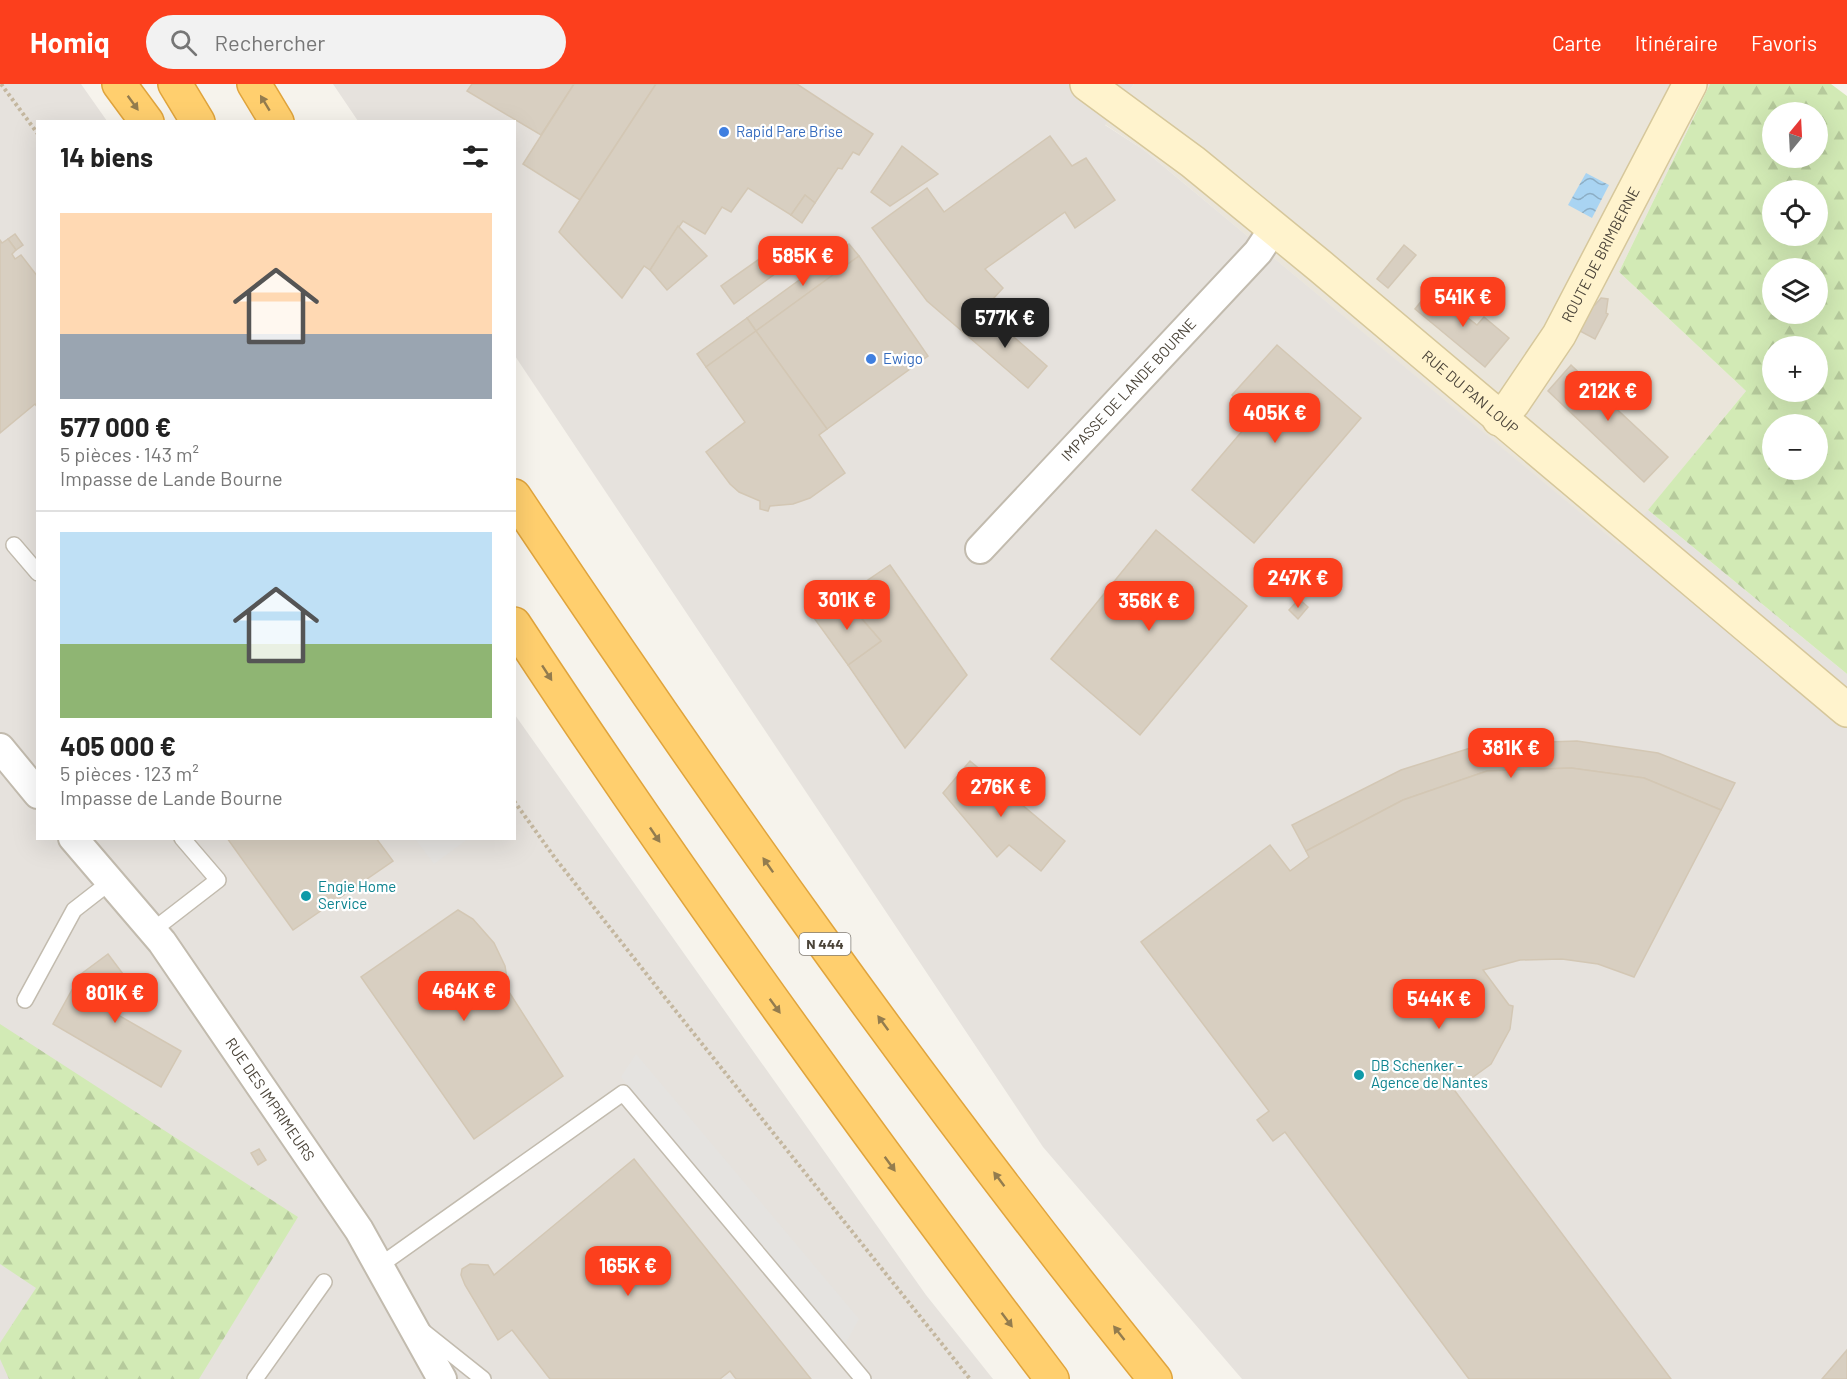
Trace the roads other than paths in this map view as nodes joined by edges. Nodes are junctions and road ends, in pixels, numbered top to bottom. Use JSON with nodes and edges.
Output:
{"nodes":[{"id":1,"x":119,"y":84,"type":"edge"},
{"id":2,"x":175,"y":84,"type":"edge"},
{"id":3,"x":254,"y":84,"type":"edge"},
{"id":4,"x":1088,"y":84,"type":"edge"},
{"id":5,"x":1690,"y":84,"type":"edge"},
{"id":6,"x":146,"y":120,"type":"edge"},
{"id":7,"x":197,"y":120,"type":"edge"},
{"id":8,"x":276,"y":120,"type":"edge"},
{"id":9,"x":1274,"y":228,"type":"junction"},
{"id":10,"x":1499,"y":419,"type":"junction"},
{"id":11,"x":516,"y":499,"type":"edge"},
{"id":12,"x":14,"y":545,"type":"dead end"},
{"id":13,"x":980,"y":549,"type":"dead end"},
{"id":14,"x":36,"y":571,"type":"edge"},
{"id":15,"x":516,"y":627,"type":"edge"},
{"id":16,"x":1847,"y":710,"type":"edge"},
{"id":17,"x":4,"y":760,"type":"edge"},
{"id":18,"x":36,"y":792,"type":"edge"},
{"id":19,"x":75,"y":840,"type":"edge"},
{"id":20,"x":184,"y":840,"type":"edge"},
{"id":21,"x":110,"y":882,"type":"junction"},
{"id":22,"x":152,"y":931,"type":"junction"},
{"id":23,"x":24,"y":1000,"type":"dead end"},
{"id":24,"x":379,"y":1266,"type":"junction"},
{"id":25,"x":324,"y":1282,"type":"dead end"},
{"id":26,"x":410,"y":1321,"type":"junction"},
{"id":27,"x":255,"y":1379,"type":"edge"},
{"id":28,"x":442,"y":1379,"type":"edge"},
{"id":29,"x":483,"y":1379,"type":"edge"},
{"id":30,"x":863,"y":1379,"type":"edge"},
{"id":31,"x":1052,"y":1379,"type":"edge"},
{"id":32,"x":1155,"y":1379,"type":"edge"}],
"edges":[{"from":1,"to":6,"type":"highway","one_way":true},
{"from":2,"to":7,"type":"highway"},
{"from":8,"to":3,"type":"highway","one_way":true},
{"from":4,"to":9,"type":"street","name":"RUE DU PAN LOUP"},
{"from":5,"to":10,"type":"street","name":"ROUTE DE BRIMBERNE"},
{"from":9,"to":10,"type":"street","name":"RUE DU PAN LOUP"},
{"from":9,"to":13,"type":"street","name":"IMPASSE DE LANDE BOURNE"},
{"from":10,"to":16,"type":"street","name":"RUE DU PAN LOUP"},
{"from":32,"to":11,"type":"highway","number":"N 444","one_way":true},
{"from":12,"to":14,"type":"lane"},
{"from":15,"to":31,"type":"highway","one_way":true},
{"from":17,"to":18,"type":"street"},
{"from":19,"to":21,"type":"street","name":"RUE DES IMPRIMEURS"},
{"from":20,"to":22,"type":"lane"},
{"from":21,"to":22,"type":"street","name":"RUE DES IMPRIMEURS"},
{"from":21,"to":23,"type":"lane"},
{"from":22,"to":24,"type":"street","name":"RUE DES IMPRIMEURS"},
{"from":24,"to":26,"type":"street","name":"RUE DES IMPRIMEURS"},
{"from":24,"to":30,"type":"lane"},
{"from":25,"to":27,"type":"lane"},
{"from":26,"to":28,"type":"street","name":"RUE DES IMPRIMEURS"},
{"from":26,"to":29,"type":"lane"}]}
